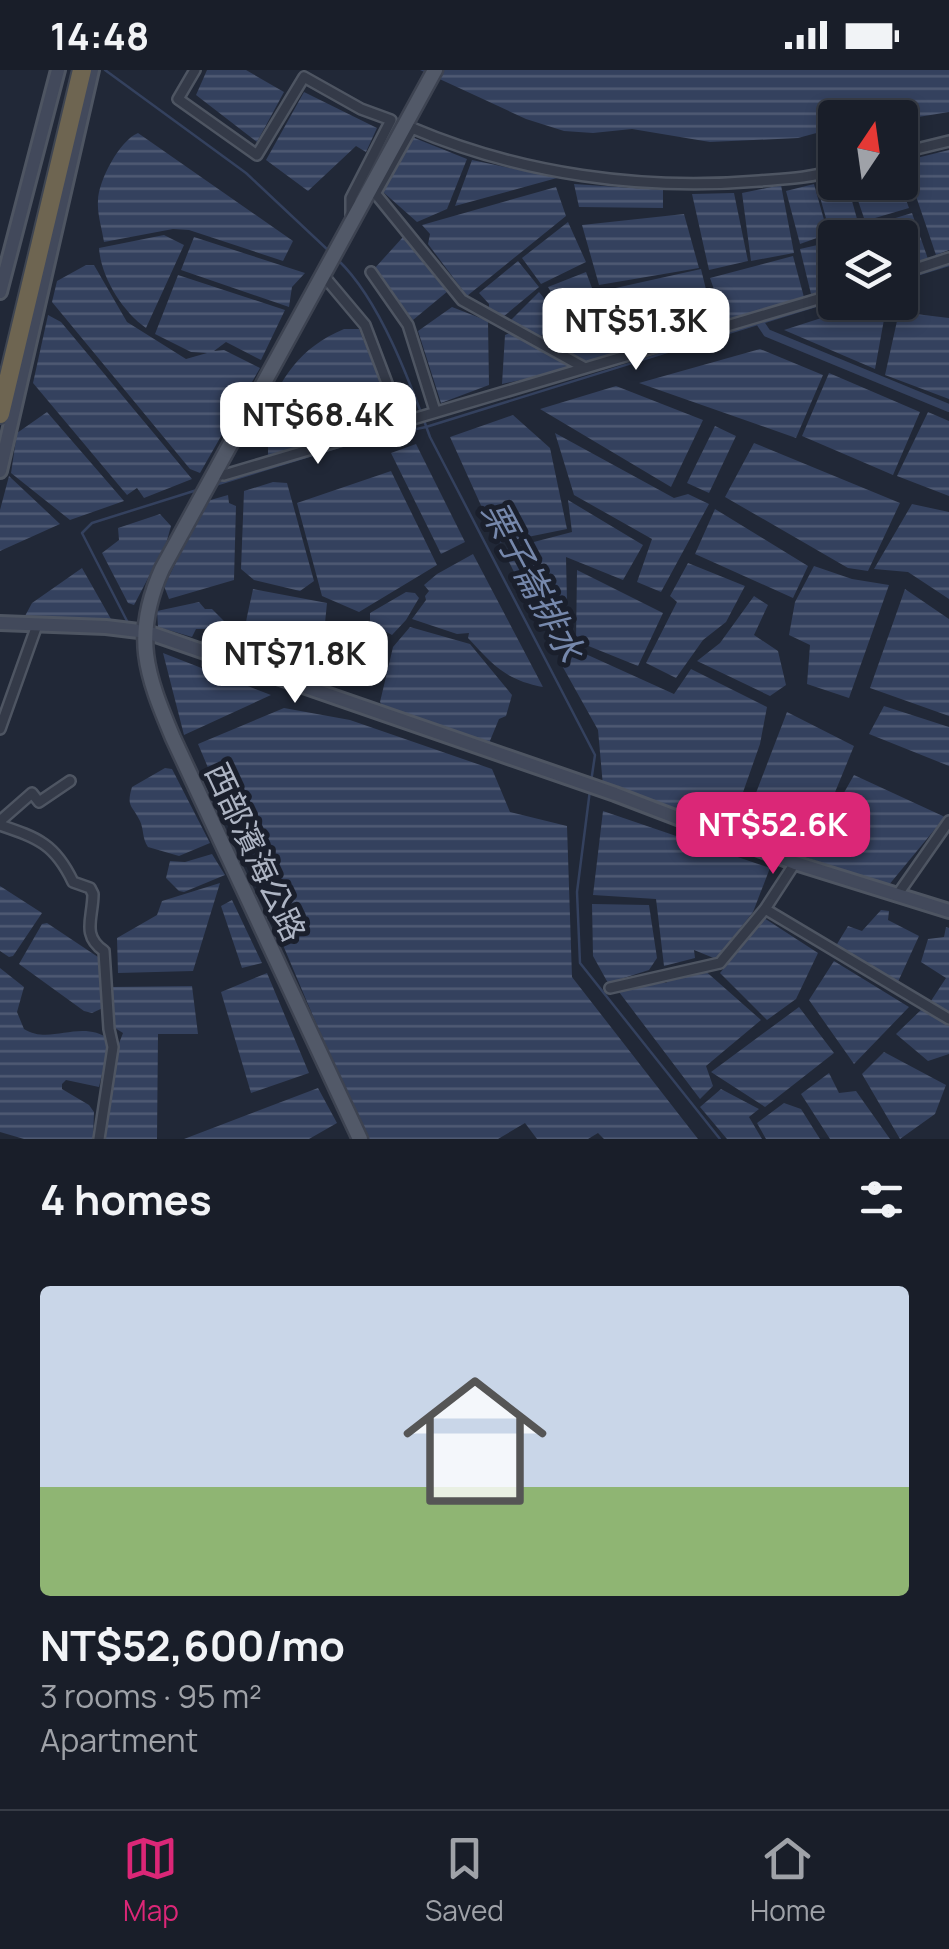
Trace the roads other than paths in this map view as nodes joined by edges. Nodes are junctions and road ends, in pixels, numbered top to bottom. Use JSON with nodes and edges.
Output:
{"nodes":[{"id":1,"x":58,"y":70,"type":"edge"},
{"id":2,"x":70,"y":70,"type":"edge"},
{"id":3,"x":82,"y":70,"type":"edge"},
{"id":4,"x":92,"y":70,"type":"edge"},
{"id":5,"x":195,"y":70,"type":"edge"},
{"id":6,"x":435,"y":70,"type":"edge"},
{"id":7,"x":65,"y":116,"type":"junction"},
{"id":8,"x":949,"y":141,"type":"edge"},
{"id":9,"x":918,"y":149,"type":"edge"},
{"id":10,"x":818,"y":172,"type":"edge"},
{"id":11,"x":375,"y":193,"type":"junction"},
{"id":12,"x":349,"y":228,"type":"junction"},
{"id":13,"x":949,"y":258,"type":"edge"},
{"id":14,"x":918,"y":268,"type":"edge"},
{"id":15,"x":326,"y":269,"type":"junction"},
{"id":16,"x":371,"y":272,"type":"dead end"},
{"id":17,"x":0,"y":292,"type":"edge"},
{"id":18,"x":818,"y":299,"type":"edge"},
{"id":19,"x":0,"y":363,"type":"edge"},
{"id":20,"x":585,"y":368,"type":"junction"},
{"id":21,"x":0,"y":414,"type":"edge"},
{"id":22,"x":426,"y":414,"type":"junction"},
{"id":23,"x":401,"y":420,"type":"junction"},
{"id":24,"x":0,"y":471,"type":"edge"},
{"id":25,"x":214,"y":474,"type":"junction"},
{"id":26,"x":0,"y":623,"type":"edge"},
{"id":27,"x":37,"y":625,"type":"junction"},
{"id":28,"x":147,"y":632,"type":"junction"},
{"id":29,"x":0,"y":729,"type":"edge"},
{"id":30,"x":70,"y":781,"type":"dead end"},
{"id":31,"x":949,"y":821,"type":"edge"},
{"id":32,"x":0,"y":823,"type":"edge"},
{"id":33,"x":796,"y":862,"type":"junction"},
{"id":34,"x":898,"y":894,"type":"junction"},
{"id":35,"x":766,"y":909,"type":"junction"},
{"id":36,"x":949,"y":911,"type":"edge"},
{"id":37,"x":610,"y":988,"type":"dead end"},
{"id":38,"x":949,"y":1019,"type":"edge"},
{"id":39,"x":99,"y":1139,"type":"edge"},
{"id":40,"x":360,"y":1139,"type":"edge"}],
"edges":[{"from":1,"to":7,"type":"main road"},
{"from":2,"to":7,"type":"highway"},
{"from":3,"to":7,"type":"highway"},
{"from":4,"to":7,"type":"main road"},
{"from":5,"to":12,"type":"street"},
{"from":6,"to":12,"type":"main road"},
{"from":7,"to":17,"type":"main road"},
{"from":7,"to":19,"type":"highway"},
{"from":7,"to":21,"type":"highway"},
{"from":7,"to":24,"type":"main road"},
{"from":8,"to":9,"type":"street"},
{"from":10,"to":11,"type":"street"},
{"from":11,"to":12,"type":"street"},
{"from":11,"to":20,"type":"street"},
{"from":12,"to":15,"type":"main road","name":"西部濱海公路"},
{"from":13,"to":14,"type":"street"},
{"from":15,"to":23,"type":"street"},
{"from":15,"to":25,"type":"main road","name":"西部濱海公路"},
{"from":16,"to":22,"type":"street"},
{"from":18,"to":20,"type":"street"},
{"from":20,"to":22,"type":"street"},
{"from":22,"to":23,"type":"street"},
{"from":23,"to":25,"type":"street"},
{"from":25,"to":28,"type":"main road","name":"西部濱海公路"},
{"from":26,"to":27,"type":"main road"},
{"from":27,"to":28,"type":"main road"},
{"from":27,"to":29,"type":"street"},
{"from":28,"to":33,"type":"main road"},
{"from":28,"to":40,"type":"main road","name":"西部濱海公路"},
{"from":30,"to":32,"type":"street"},
{"from":31,"to":34,"type":"street"},
{"from":32,"to":39,"type":"street"},
{"from":33,"to":34,"type":"main road"},
{"from":33,"to":35,"type":"street"},
{"from":34,"to":36,"type":"main road"},
{"from":35,"to":37,"type":"street"},
{"from":35,"to":38,"type":"street"}]}
